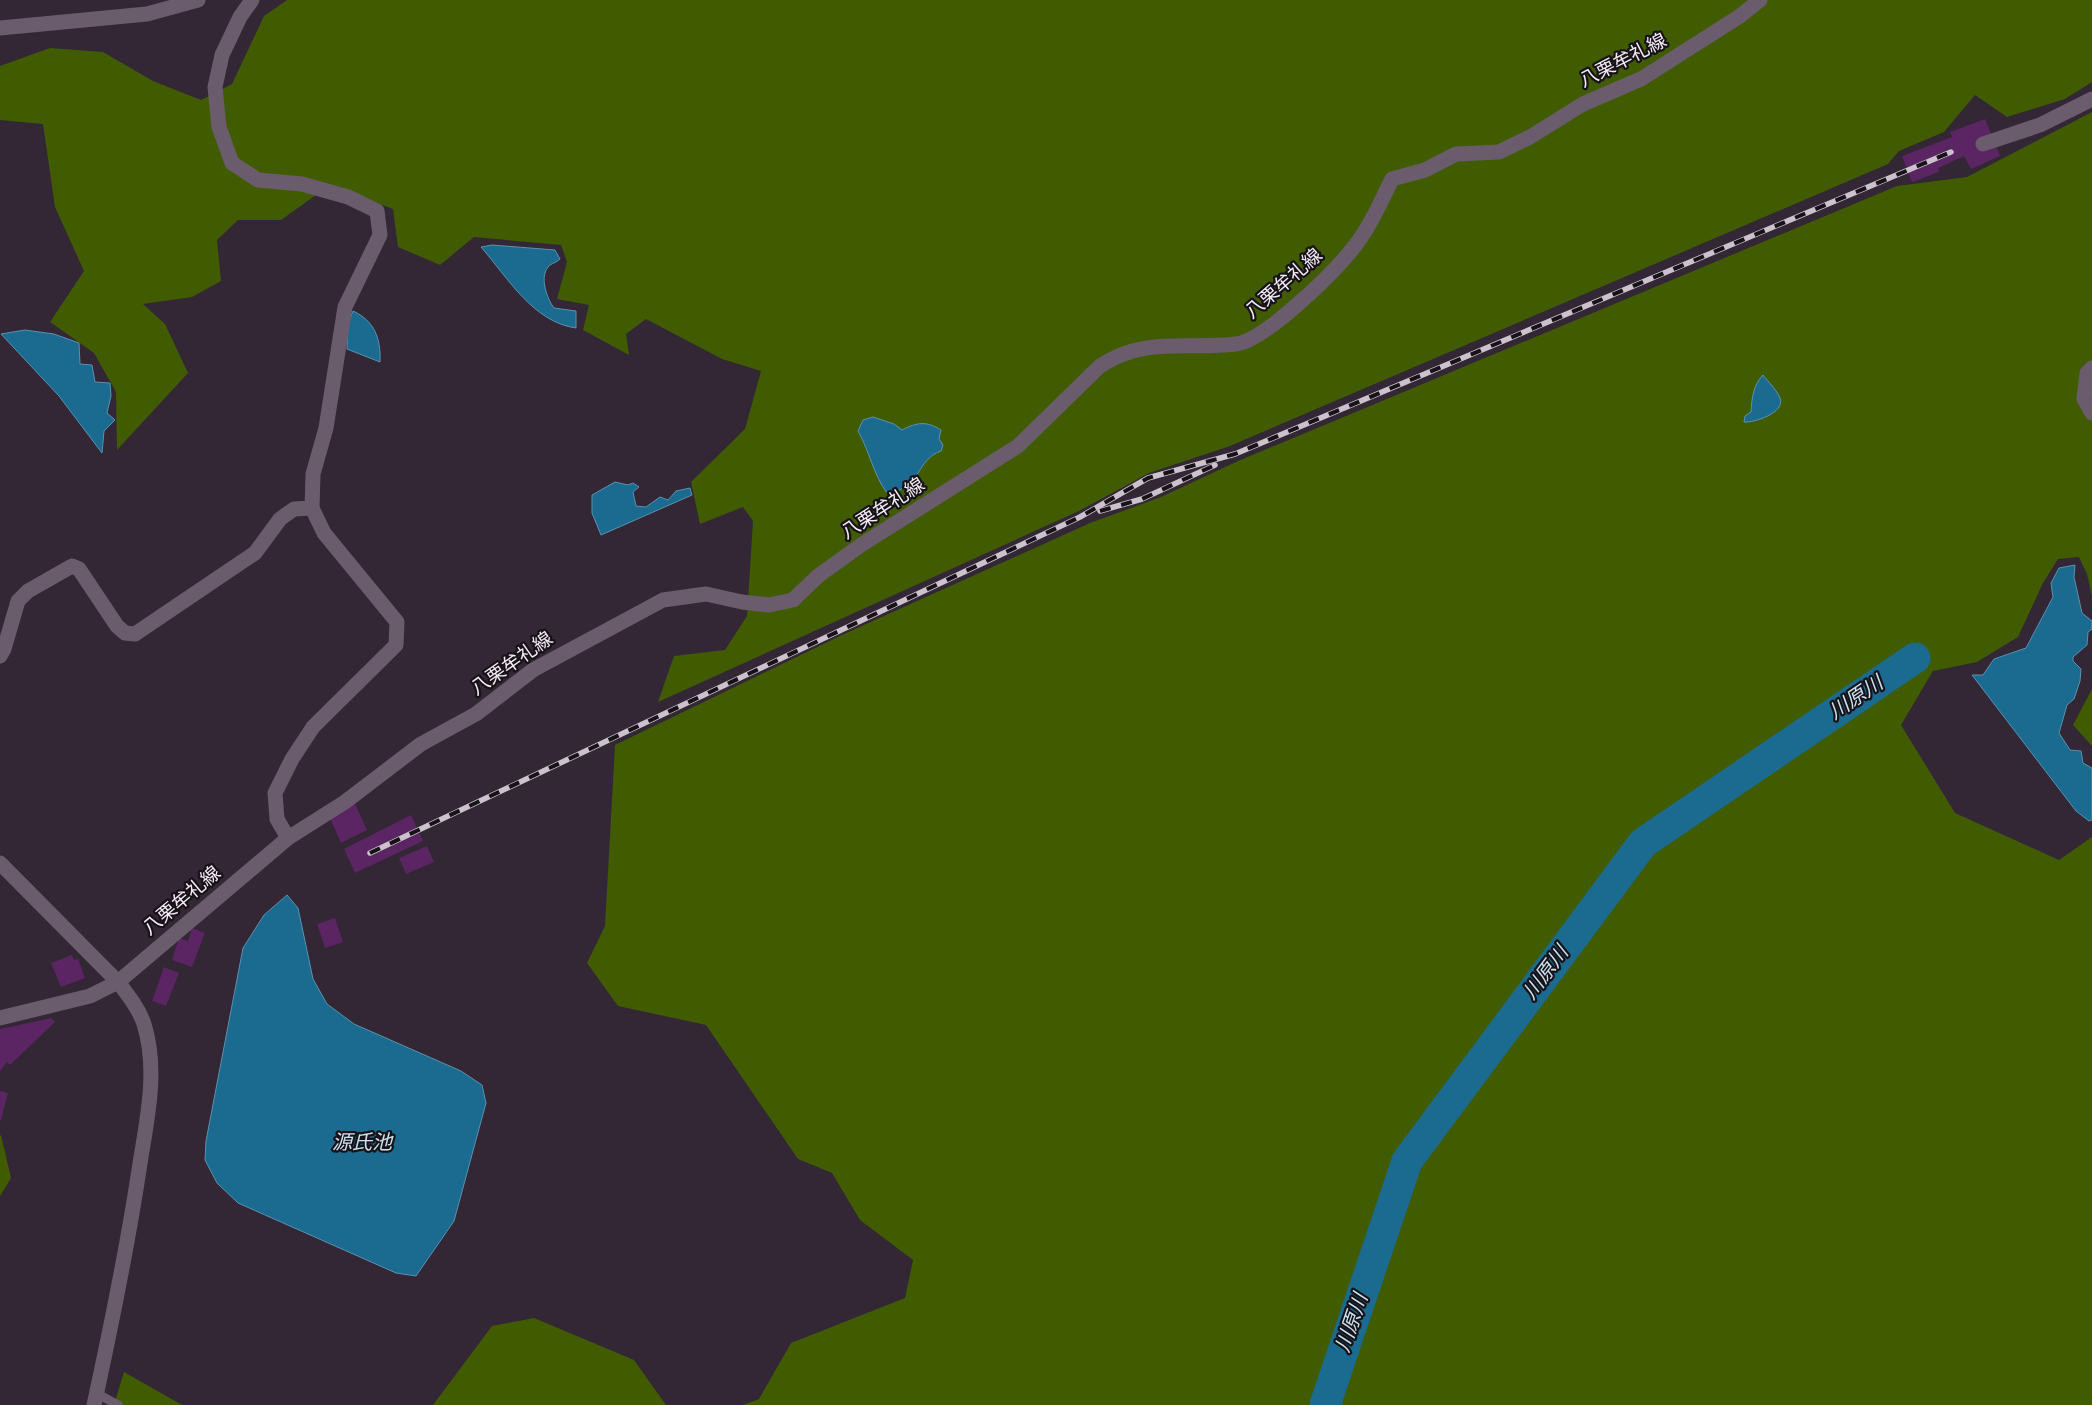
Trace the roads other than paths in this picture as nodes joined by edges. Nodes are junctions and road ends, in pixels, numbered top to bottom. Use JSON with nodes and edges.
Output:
{"nodes":[{"id":1,"x":198,"y":0,"type":"edge"},
{"id":2,"x":252,"y":0,"type":"edge"},
{"id":3,"x":1760,"y":0,"type":"edge"},
{"id":4,"x":0,"y":28,"type":"edge"},
{"id":5,"x":2092,"y":99,"type":"edge"},
{"id":6,"x":1983,"y":144,"type":"dead end"},
{"id":7,"x":2092,"y":368,"type":"edge"},
{"id":8,"x":2092,"y":413,"type":"edge"},
{"id":9,"x":312,"y":508,"type":"junction"},
{"id":10,"x":0,"y":656,"type":"edge"},
{"id":11,"x":288,"y":838,"type":"junction"},
{"id":12,"x":0,"y":862,"type":"edge"},
{"id":13,"x":118,"y":982,"type":"junction"},
{"id":14,"x":0,"y":1018,"type":"edge"},
{"id":15,"x":95,"y":1399,"type":"edge"},
{"id":16,"x":118,"y":1405,"type":"edge"}],
"edges":[{"from":1,"to":4,"type":"street"},
{"from":2,"to":9,"type":"street"},
{"from":3,"to":11,"type":"street","name":"八栗牟礼線"},
{"from":5,"to":6,"type":"street"},
{"from":7,"to":8,"type":"street"},
{"from":9,"to":10,"type":"street"},
{"from":9,"to":11,"type":"street"},
{"from":11,"to":13,"type":"street","name":"八栗牟礼線"},
{"from":12,"to":13,"type":"street"},
{"from":13,"to":14,"type":"street","name":"八栗牟礼線"},
{"from":13,"to":15,"type":"street"},
{"from":15,"to":16,"type":"lane"}]}
